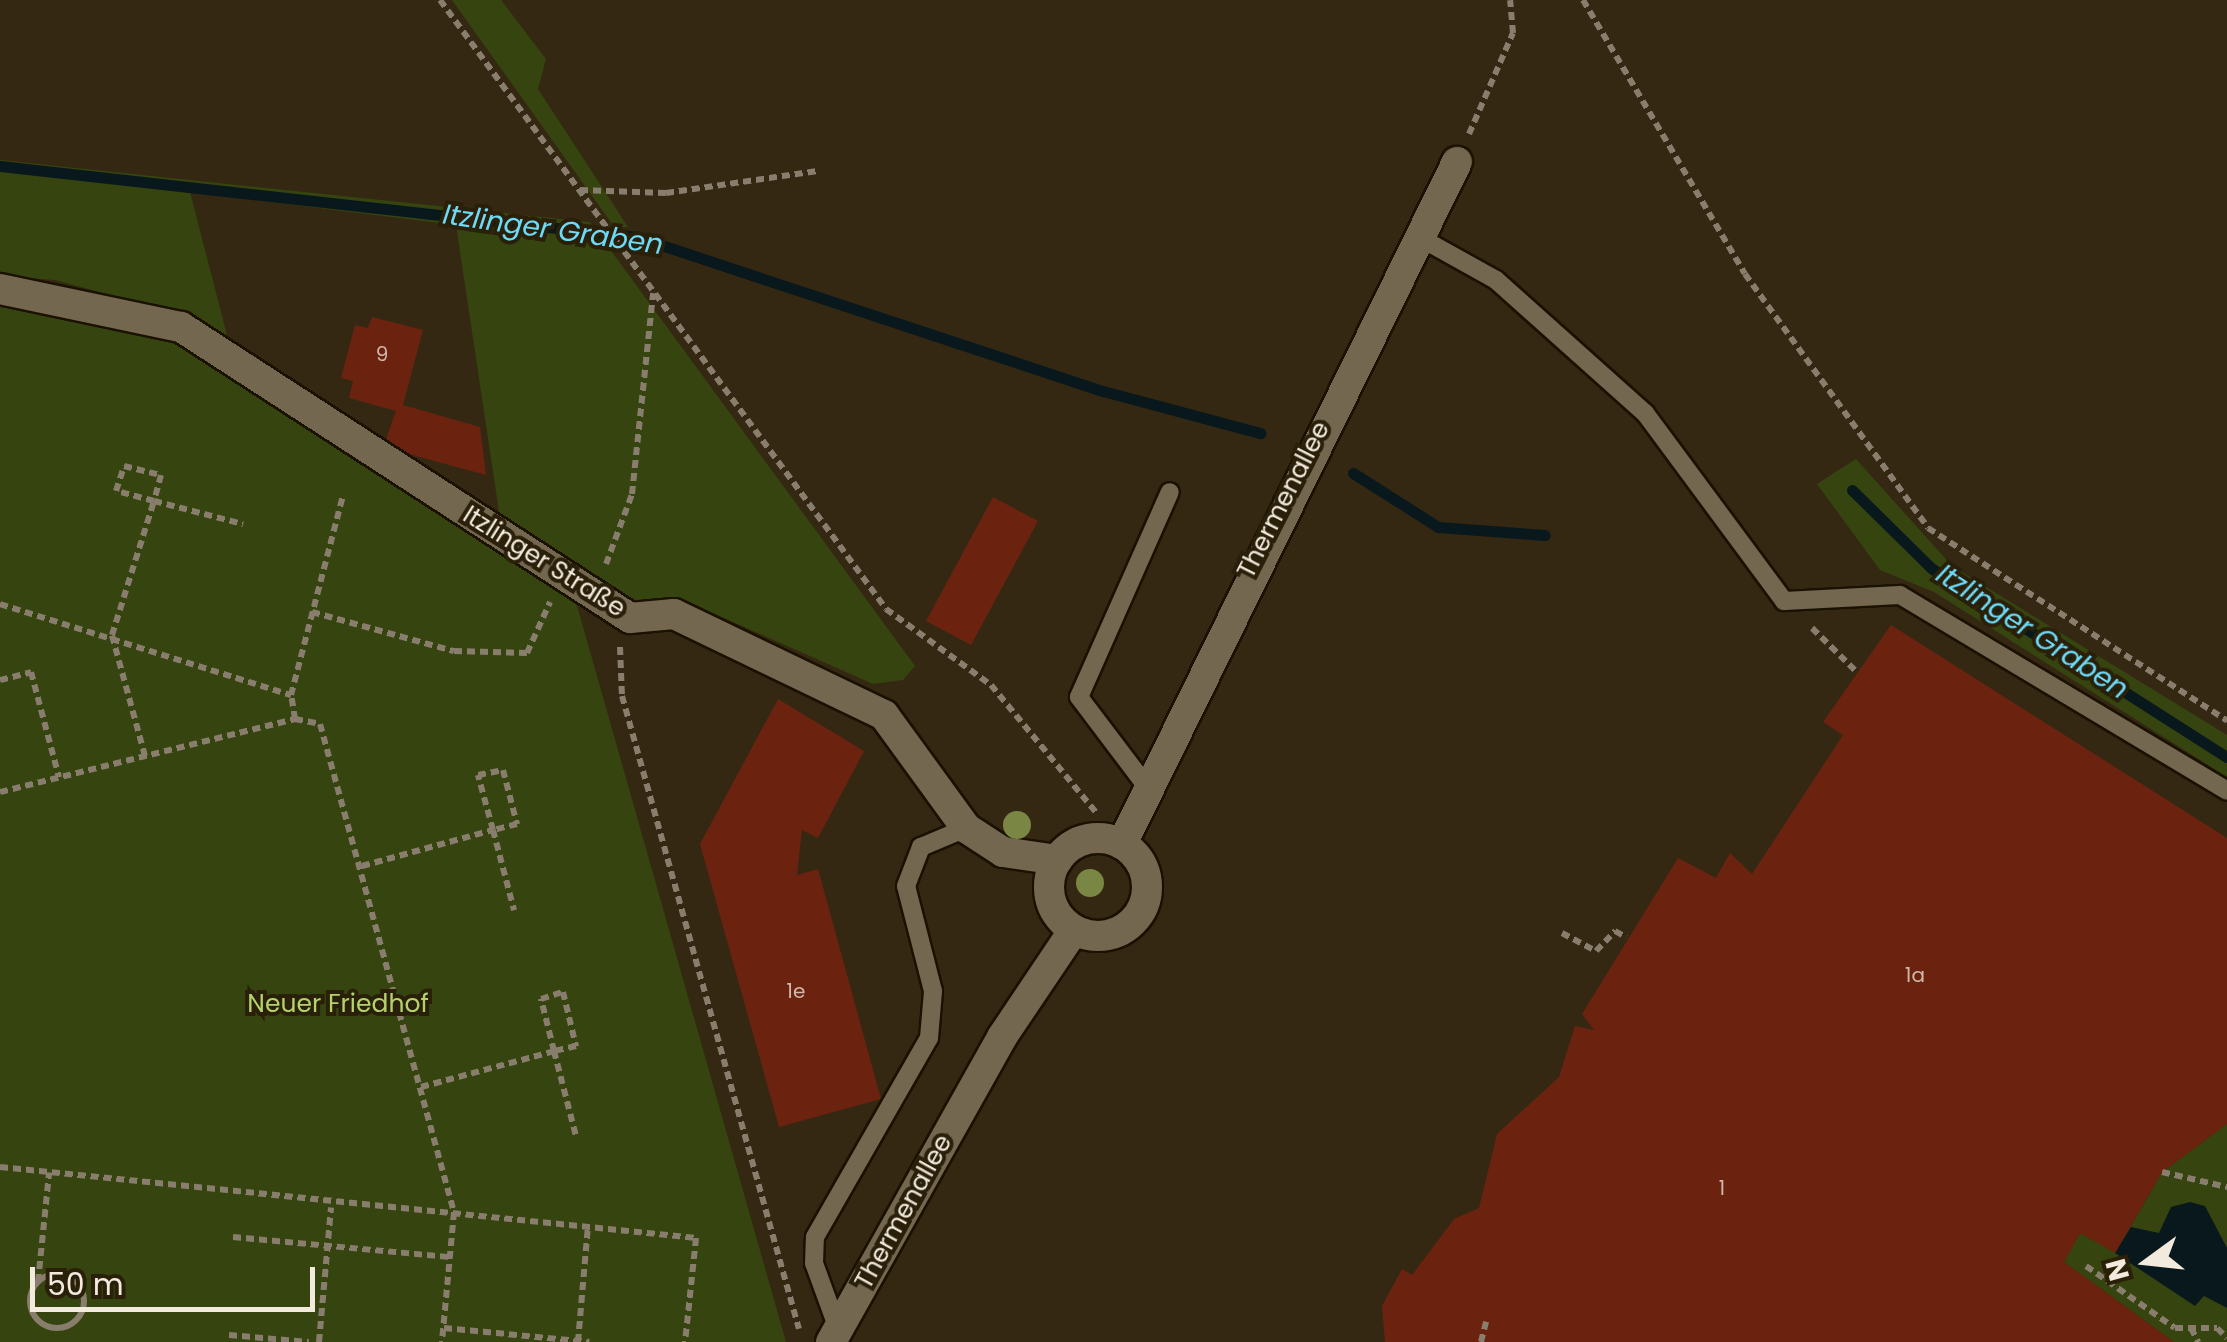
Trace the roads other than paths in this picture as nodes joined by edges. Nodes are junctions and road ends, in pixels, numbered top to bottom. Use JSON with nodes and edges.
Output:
{"nodes":[{"id":1,"x":1456,"y":162,"type":"road end"},
{"id":2,"x":1417,"y":236,"type":"junction"},
{"id":3,"x":0,"y":289,"type":"edge"},
{"id":4,"x":1170,"y":492,"type":"dead end"},
{"id":5,"x":1144,"y":784,"type":"junction"},
{"id":6,"x":2227,"y":790,"type":"edge"},
{"id":7,"x":966,"y":828,"type":"junction"},
{"id":8,"x":1115,"y":841,"type":"junction"},
{"id":9,"x":1057,"y":860,"type":"junction"},
{"id":10,"x":1074,"y":930,"type":"junction"},
{"id":11,"x":834,"y":1336,"type":"edge"}],
"edges":[{"from":1,"to":2,"type":"street","name":"Thermenallee"},
{"from":2,"to":5,"type":"street","name":"Thermenallee"},
{"from":2,"to":6,"type":"lane"},
{"from":3,"to":7,"type":"street","name":"Itzlinger Straße"},
{"from":4,"to":5,"type":"lane"},
{"from":5,"to":8,"type":"street","name":"Thermenallee"},
{"from":7,"to":9,"type":"street","name":"Itzlinger Straße"},
{"from":7,"to":11,"type":"lane"},
{"from":8,"to":9,"type":"street"},
{"from":8,"to":10,"type":"street"},
{"from":9,"to":10,"type":"street"},
{"from":10,"to":11,"type":"street","name":"Thermenallee"}]}
